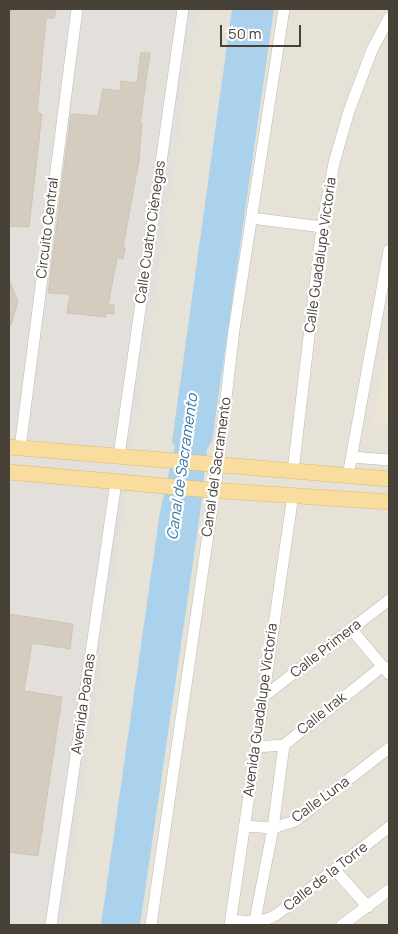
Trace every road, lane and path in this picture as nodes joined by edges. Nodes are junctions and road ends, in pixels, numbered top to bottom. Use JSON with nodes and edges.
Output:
{"nodes":[{"id":1,"x":77,"y":9,"type":"edge"},
{"id":2,"x":184,"y":9,"type":"edge"},
{"id":3,"x":284,"y":9,"type":"edge"},
{"id":4,"x":389,"y":18,"type":"edge"},
{"id":5,"x":251,"y":218,"type":"junction"},
{"id":6,"x":322,"y":227,"type":"junction"},
{"id":7,"x":389,"y":250,"type":"edge"},
{"id":8,"x":14,"y":448,"type":"edge"},
{"id":9,"x":58,"y":451,"type":"junction"},
{"id":10,"x":119,"y":456,"type":"junction"},
{"id":11,"x":352,"y":457,"type":"junction"},
{"id":12,"x":389,"y":460,"type":"edge"},
{"id":13,"x":215,"y":465,"type":"junction"},
{"id":14,"x":293,"y":471,"type":"junction"},
{"id":15,"x":9,"y":472,"type":"edge"},
{"id":16,"x":56,"y":476,"type":"junction"},
{"id":17,"x":348,"y":476,"type":"junction"},
{"id":18,"x":389,"y":479,"type":"edge"},
{"id":19,"x":116,"y":482,"type":"junction"},
{"id":20,"x":212,"y":490,"type":"junction"},
{"id":21,"x":293,"y":495,"type":"junction"},
{"id":22,"x":389,"y":502,"type":"edge"},
{"id":23,"x":389,"y":600,"type":"edge"},
{"id":24,"x":351,"y":629,"type":"junction"},
{"id":25,"x":386,"y":670,"type":"edge"},
{"id":26,"x":263,"y":697,"type":"junction"},
{"id":27,"x":284,"y":745,"type":"junction"},
{"id":28,"x":256,"y":747,"type":"junction"},
{"id":29,"x":389,"y":748,"type":"edge"},
{"id":30,"x":244,"y":826,"type":"junction"},
{"id":31,"x":389,"y":827,"type":"edge"},
{"id":32,"x":273,"y":828,"type":"junction"},
{"id":33,"x":336,"y":870,"type":"junction"},
{"id":34,"x":389,"y":890,"type":"edge"},
{"id":35,"x":368,"y":907,"type":"junction"},
{"id":36,"x":230,"y":922,"type":"edge"},
{"id":37,"x":255,"y":924,"type":"edge"},
{"id":38,"x":51,"y":925,"type":"edge"},
{"id":39,"x":151,"y":925,"type":"edge"},
{"id":40,"x":342,"y":925,"type":"edge"}],
"edges":[{"from":1,"to":8,"type":"street","name":"Circuito Central"},
{"from":2,"to":10,"type":"street","name":"Calle Cuatro Ciénegas"},
{"from":3,"to":5,"type":"street","name":"Canal del Sacramento"},
{"from":4,"to":6,"type":"street","name":"Calle Guadalupe Victoria"},
{"from":5,"to":6,"type":"street"},
{"from":5,"to":13,"type":"street","name":"Canal del Sacramento"},
{"from":6,"to":14,"type":"street","name":"Calle Guadalupe Victoria"},
{"from":7,"to":11,"type":"street"},
{"from":8,"to":9,"type":"main road"},
{"from":9,"to":10,"type":"main road"},
{"from":9,"to":16,"type":"main road"},
{"from":10,"to":13,"type":"main road"},
{"from":11,"to":12,"type":"street"},
{"from":11,"to":17,"type":"street"},
{"from":13,"to":14,"type":"main road"},
{"from":13,"to":20,"type":"street","name":"Canal del Sacramento"},
{"from":14,"to":17,"type":"main road"},
{"from":15,"to":16,"type":"main road"},
{"from":16,"to":19,"type":"main road"},
{"from":17,"to":18,"type":"main road"},
{"from":19,"to":20,"type":"main road"},
{"from":19,"to":38,"type":"street","name":"Avenida Poanas"},
{"from":20,"to":21,"type":"main road"},
{"from":20,"to":39,"type":"street","name":"Canal del Sacramento"},
{"from":21,"to":22,"type":"main road"},
{"from":21,"to":26,"type":"street","name":"Avenida Guadalupe Victoria"},
{"from":23,"to":24,"type":"street","name":"Calle Primera"},
{"from":24,"to":25,"type":"street"},
{"from":24,"to":26,"type":"street","name":"Calle Primera"},
{"from":25,"to":27,"type":"street","name":"Calle Irak"},
{"from":26,"to":28,"type":"street","name":"Avenida Guadalupe Victoria"},
{"from":27,"to":28,"type":"street","name":"Calle Irak"},
{"from":27,"to":32,"type":"street","name":"Avenida Guadalupe Victoria"},
{"from":28,"to":30,"type":"street","name":"Avenida Guadalupe Victoria"},
{"from":29,"to":32,"type":"street","name":"Calle Luna"},
{"from":30,"to":32,"type":"street","name":"Calle Luna"},
{"from":30,"to":36,"type":"street","name":"Avenida Guadalupe Victoria"},
{"from":31,"to":33,"type":"street","name":"Calle de la Torre"},
{"from":32,"to":37,"type":"street","name":"Avenida Guadalupe Victoria"},
{"from":33,"to":35,"type":"street"},
{"from":33,"to":37,"type":"street","name":"Calle de la Torre"},
{"from":34,"to":35,"type":"street"},
{"from":35,"to":40,"type":"street"},
{"from":36,"to":37,"type":"street","name":"Calle de la Torre"}]}
